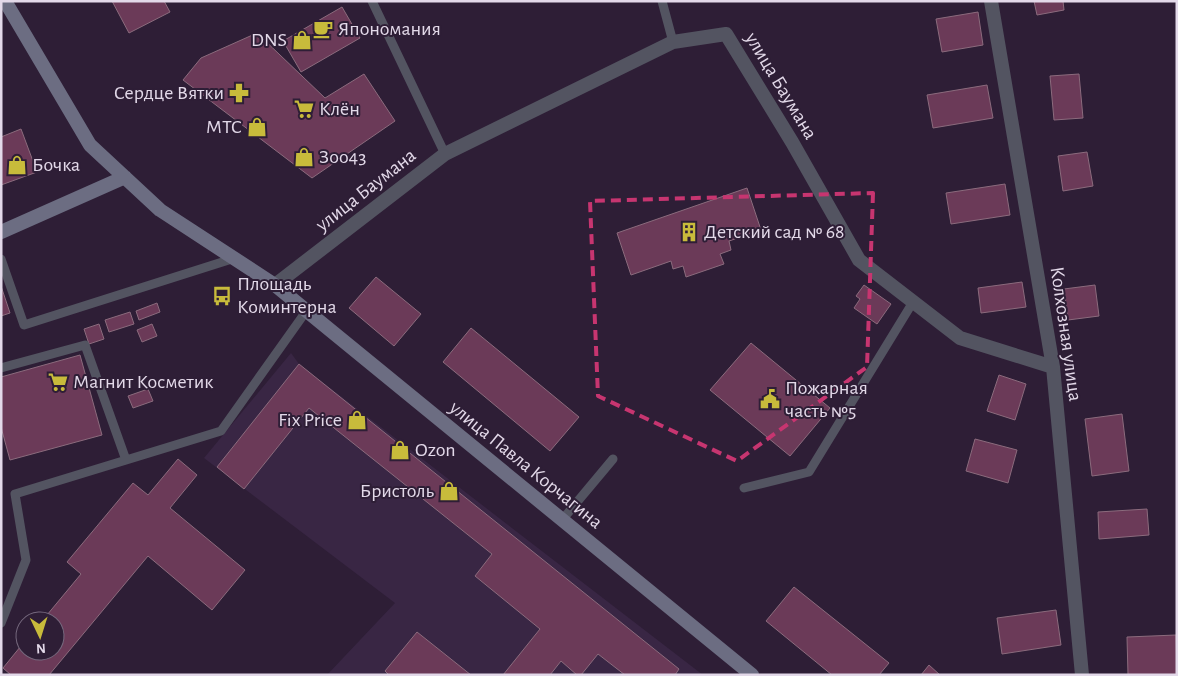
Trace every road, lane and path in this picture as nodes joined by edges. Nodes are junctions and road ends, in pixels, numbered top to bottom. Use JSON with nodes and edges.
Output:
{"nodes":[{"id":1,"x":5,"y":1,"type":"edge"},
{"id":2,"x":372,"y":1,"type":"edge"},
{"id":3,"x":662,"y":1,"type":"edge"},
{"id":4,"x":990,"y":1,"type":"edge"},
{"id":5,"x":673,"y":42,"type":"junction"},
{"id":6,"x":445,"y":154,"type":"junction"},
{"id":7,"x":125,"y":177,"type":"junction"},
{"id":8,"x":1,"y":232,"type":"edge"},
{"id":9,"x":234,"y":258,"type":"junction"},
{"id":10,"x":1,"y":259,"type":"edge"},
{"id":11,"x":275,"y":285,"type":"junction"},
{"id":12,"x":913,"y":302,"type":"junction"},
{"id":13,"x":307,"y":310,"type":"junction"},
{"id":14,"x":1053,"y":367,"type":"junction"},
{"id":15,"x":1,"y":368,"type":"edge"},
{"id":16,"x":613,"y":459,"type":"dead end"},
{"id":17,"x":126,"y":460,"type":"junction"},
{"id":18,"x":744,"y":488,"type":"dead end"},
{"id":19,"x":562,"y":520,"type":"junction"},
{"id":20,"x":1,"y":623,"type":"edge"},
{"id":21,"x":745,"y":673,"type":"edge"},
{"id":22,"x":1082,"y":675,"type":"edge"}],
"edges":[{"from":1,"to":7,"type":"main road"},
{"from":2,"to":6,"type":"lane"},
{"from":3,"to":5,"type":"lane"},
{"from":4,"to":14,"type":"street","name":"Колхозная улица"},
{"from":5,"to":6,"type":"street","name":"улица Баумана"},
{"from":5,"to":12,"type":"street","name":"улица Баумана"},
{"from":6,"to":11,"type":"street","name":"улица Баумана"},
{"from":7,"to":8,"type":"main road"},
{"from":7,"to":9,"type":"main road","name":"улица Павла Корчагина"},
{"from":9,"to":10,"type":"lane"},
{"from":9,"to":11,"type":"main road","name":"улица Павла Корчагина"},
{"from":11,"to":13,"type":"main road","name":"улица Павла Корчагина"},
{"from":12,"to":14,"type":"street","name":"улица Баумана"},
{"from":12,"to":18,"type":"lane"},
{"from":13,"to":17,"type":"lane"},
{"from":13,"to":19,"type":"main road","name":"улица Павла Корчагина"},
{"from":14,"to":22,"type":"street","name":"Колхозная улица"},
{"from":15,"to":17,"type":"lane"},
{"from":16,"to":19,"type":"lane"},
{"from":17,"to":20,"type":"lane"},
{"from":19,"to":21,"type":"main road","name":"улица Павла Корчагина"}]}
